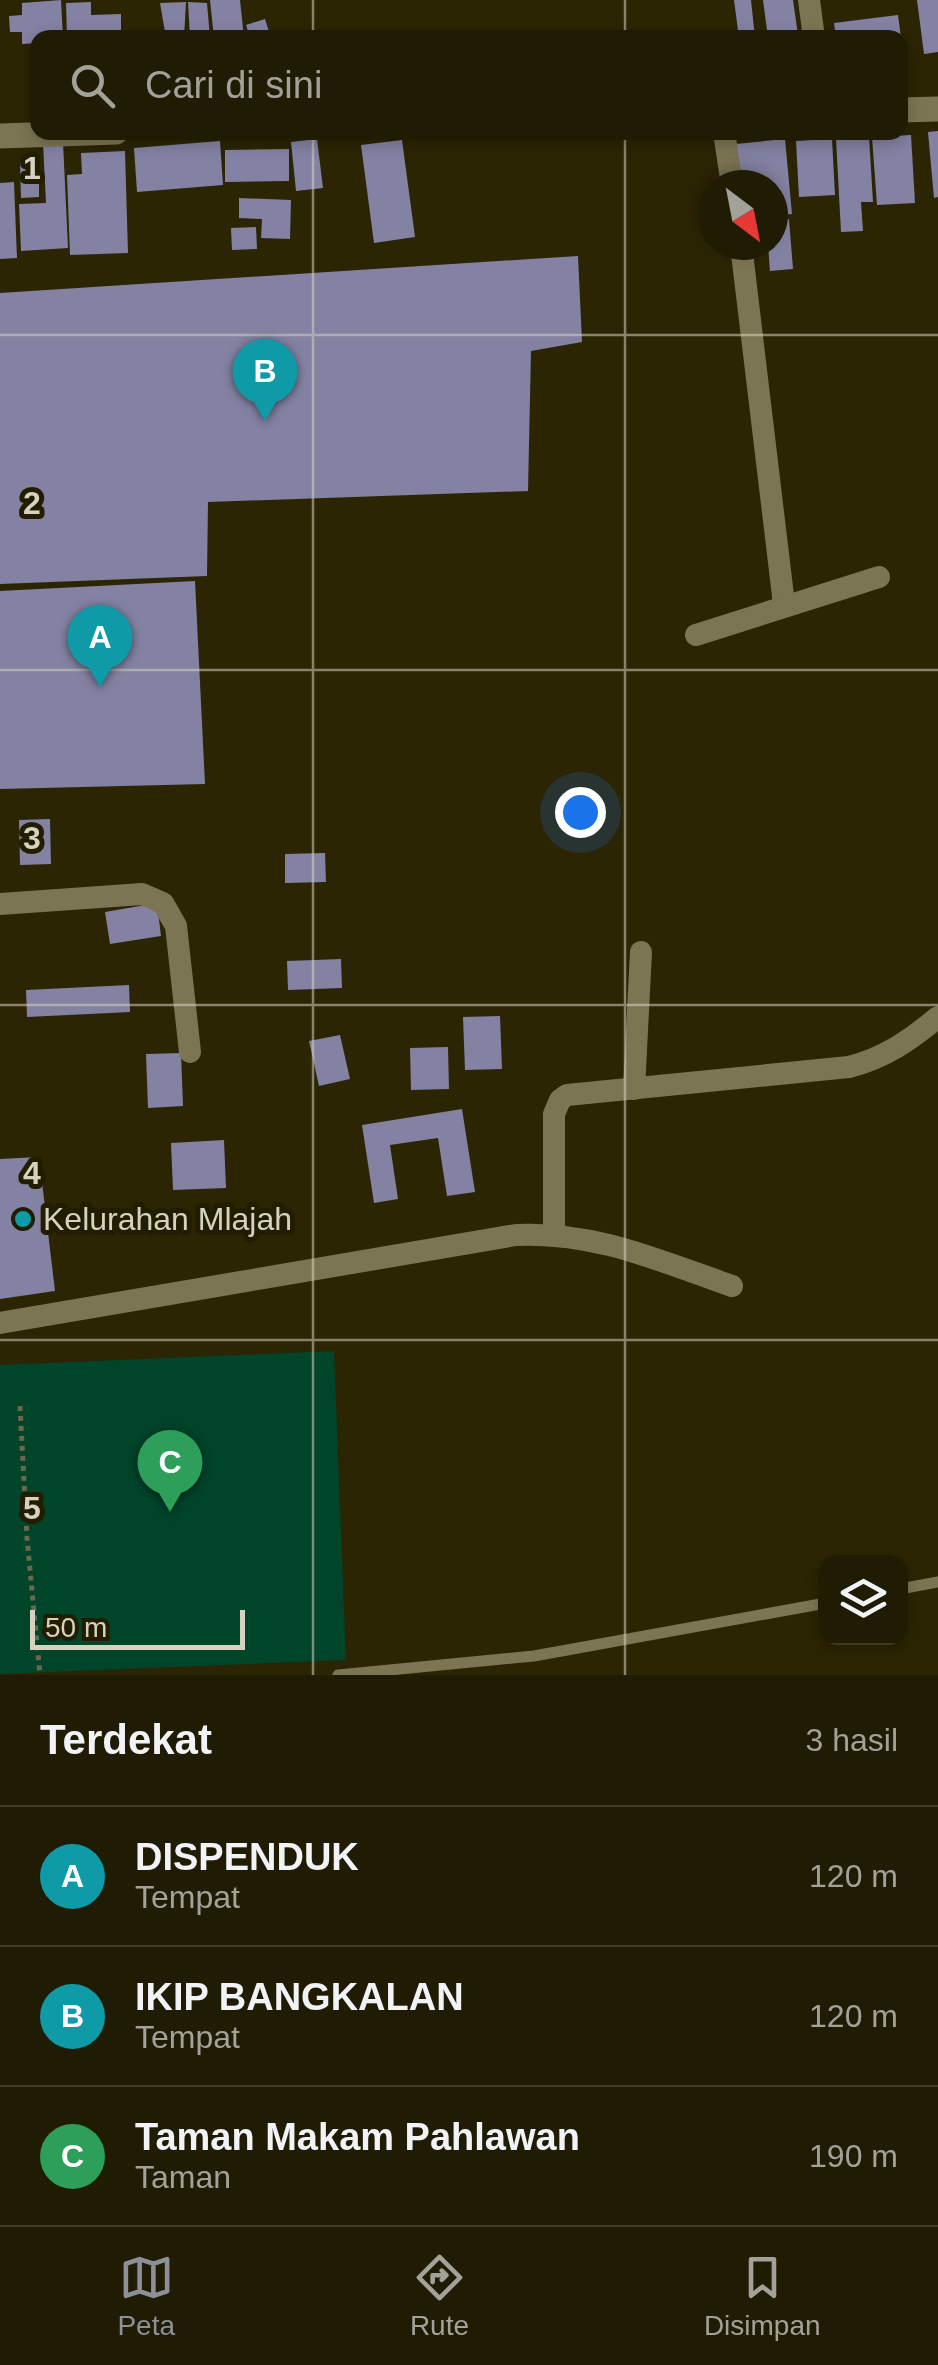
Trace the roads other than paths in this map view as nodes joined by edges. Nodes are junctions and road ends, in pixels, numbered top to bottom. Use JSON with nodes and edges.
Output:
{"nodes":[{"id":1,"x":809,"y":0,"type":"edge"},
{"id":2,"x":813,"y":30,"type":"edge"},
{"id":3,"x":938,"y":109,"type":"edge"},
{"id":4,"x":908,"y":110,"type":"edge"},
{"id":5,"x":30,"y":135,"type":"edge"},
{"id":6,"x":0,"y":136,"type":"edge"},
{"id":7,"x":725,"y":140,"type":"edge"},
{"id":8,"x":730,"y":170,"type":"edge"},
{"id":9,"x":743,"y":260,"type":"edge"},
{"id":10,"x":879,"y":577,"type":"dead end"},
{"id":11,"x":784,"y":604,"type":"junction"},
{"id":12,"x":696,"y":635,"type":"dead end"},
{"id":13,"x":0,"y":904,"type":"edge"},
{"id":14,"x":640,"y":952,"type":"dead end"},
{"id":15,"x":938,"y":1017,"type":"edge"},
{"id":16,"x":190,"y":1052,"type":"dead end"},
{"id":17,"x":634,"y":1088,"type":"junction"},
{"id":18,"x":554,"y":1233,"type":"junction"},
{"id":19,"x":732,"y":1286,"type":"dead end"},
{"id":20,"x":0,"y":1324,"type":"edge"},
{"id":21,"x":938,"y":1582,"type":"edge"},
{"id":22,"x":908,"y":1588,"type":"edge"},
{"id":23,"x":818,"y":1604,"type":"edge"},
{"id":24,"x":338,"y":1675,"type":"edge"}],
"edges":[{"from":1,"to":2,"type":"street"},
{"from":3,"to":4,"type":"main road"},
{"from":5,"to":6,"type":"main road"},
{"from":7,"to":8,"type":"street"},
{"from":9,"to":11,"type":"street"},
{"from":10,"to":11,"type":"street"},
{"from":11,"to":12,"type":"street"},
{"from":13,"to":16,"type":"street"},
{"from":14,"to":17,"type":"street"},
{"from":15,"to":17,"type":"street"},
{"from":17,"to":18,"type":"street"},
{"from":18,"to":19,"type":"street"},
{"from":18,"to":20,"type":"street"},
{"from":21,"to":22,"type":"lane"},
{"from":23,"to":24,"type":"lane"}]}
